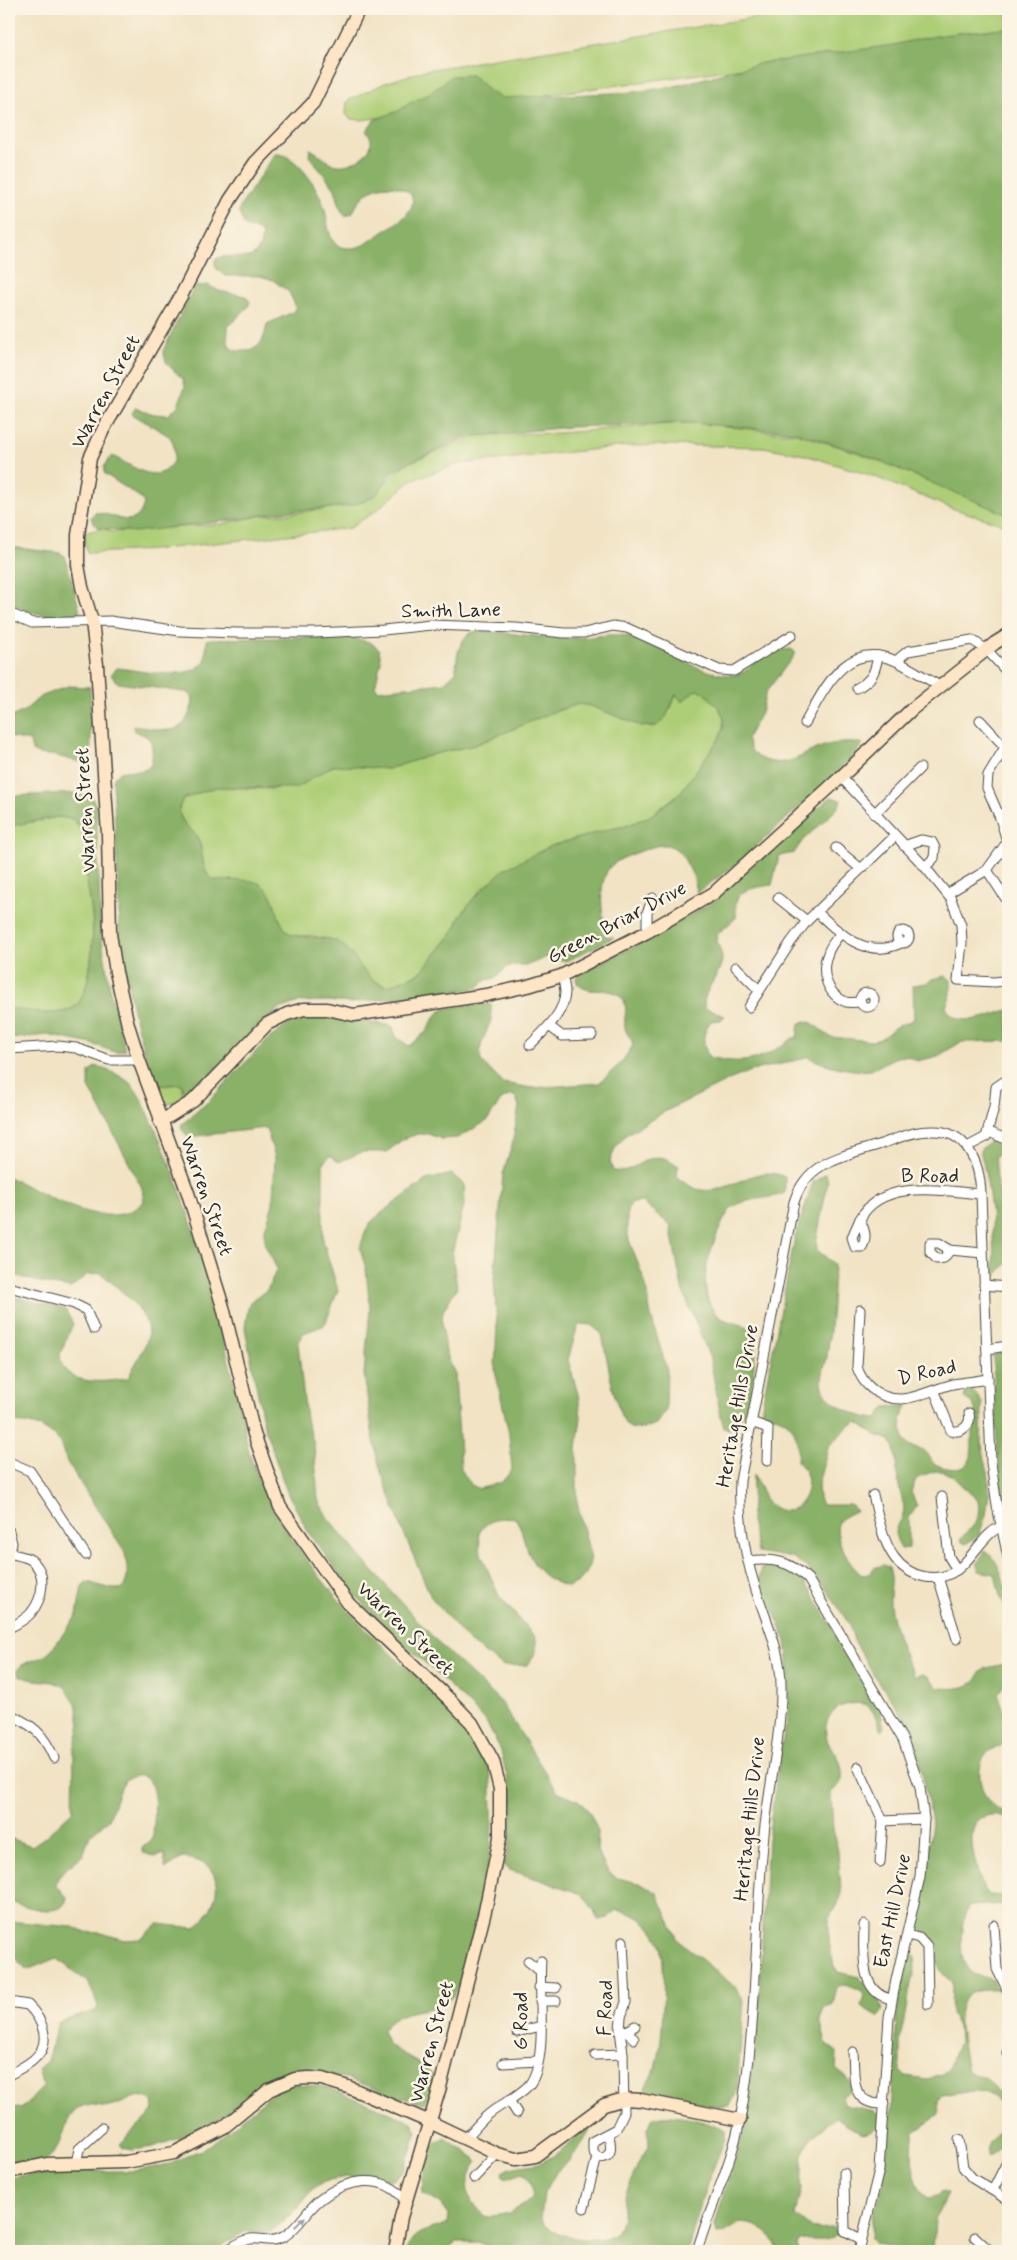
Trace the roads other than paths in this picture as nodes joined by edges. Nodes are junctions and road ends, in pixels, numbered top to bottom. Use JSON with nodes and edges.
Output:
{"nodes":[{"id":1,"x":359,"y":9,"type":"edge"},
{"id":2,"x":9,"y":613,"type":"edge"},
{"id":3,"x":92,"y":621,"type":"junction"},
{"id":4,"x":792,"y":635,"type":"dead end"},
{"id":5,"x":1008,"y":635,"type":"edge"},
{"id":6,"x":987,"y":650,"type":"junction"},
{"id":7,"x":878,"y":656,"type":"junction"},
{"id":8,"x":896,"y":661,"type":"junction"},
{"id":9,"x":1008,"y":673,"type":"edge"},
{"id":10,"x":940,"y":686,"type":"junction"},
{"id":11,"x":857,"y":688,"type":"dead end"},
{"id":12,"x":980,"y":720,"type":"dead end"},
{"id":13,"x":805,"y":723,"type":"dead end"},
{"id":14,"x":1007,"y":747,"type":"edge"},
{"id":15,"x":920,"y":768,"type":"dead end"},
{"id":16,"x":841,"y":777,"type":"junction"},
{"id":17,"x":874,"y":814,"type":"junction"},
{"id":18,"x":895,"y":836,"type":"junction"},
{"id":19,"x":1008,"y":841,"type":"edge"},
{"id":20,"x":904,"y":846,"type":"junction"},
{"id":21,"x":836,"y":848,"type":"dead end"},
{"id":22,"x":925,"y":867,"type":"junction"},
{"id":23,"x":861,"y":869,"type":"junction"},
{"id":24,"x":987,"y":870,"type":"junction"},
{"id":25,"x":948,"y":895,"type":"junction"},
{"id":26,"x":653,"y":898,"type":"dead end"},
{"id":27,"x":778,"y":898,"type":"dead end"},
{"id":28,"x":1008,"y":902,"type":"edge"},
{"id":29,"x":816,"y":911,"type":"junction"},
{"id":30,"x":807,"y":921,"type":"junction"},
{"id":31,"x":647,"y":932,"type":"junction"},
{"id":32,"x":841,"y":933,"type":"junction"},
{"id":33,"x":899,"y":944,"type":"dead end"},
{"id":34,"x":736,"y":967,"type":"dead end"},
{"id":35,"x":561,"y":976,"type":"junction"},
{"id":36,"x":1008,"y":980,"type":"edge"},
{"id":37,"x":759,"y":990,"type":"junction"},
{"id":38,"x":861,"y":1002,"type":"dead end"},
{"id":39,"x":749,"y":1007,"type":"dead end"},
{"id":40,"x":549,"y":1026,"type":"junction"},
{"id":41,"x":592,"y":1035,"type":"dead end"},
{"id":42,"x":530,"y":1045,"type":"dead end"},
{"id":43,"x":9,"y":1049,"type":"edge"},
{"id":44,"x":139,"y":1060,"type":"junction"},
{"id":45,"x":1008,"y":1079,"type":"edge"},
{"id":46,"x":160,"y":1122,"type":"junction"},
{"id":47,"x":989,"y":1132,"type":"junction"},
{"id":48,"x":1008,"y":1140,"type":"edge"},
{"id":49,"x":967,"y":1147,"type":"junction"},
{"id":50,"x":981,"y":1194,"type":"junction"},
{"id":51,"x":860,"y":1219,"type":"dead end"},
{"id":52,"x":950,"y":1250,"type":"dead end"},
{"id":53,"x":983,"y":1253,"type":"junction"},
{"id":54,"x":984,"y":1285,"type":"junction"},
{"id":55,"x":9,"y":1286,"type":"edge"},
{"id":56,"x":1008,"y":1287,"type":"edge"},
{"id":57,"x":860,"y":1310,"type":"dead end"},
{"id":58,"x":94,"y":1329,"type":"dead end"},
{"id":59,"x":1008,"y":1346,"type":"edge"},
{"id":60,"x":987,"y":1349,"type":"junction"},
{"id":61,"x":988,"y":1379,"type":"junction"},
{"id":62,"x":935,"y":1392,"type":"junction"},
{"id":63,"x":969,"y":1413,"type":"dead end"},
{"id":64,"x":751,"y":1422,"type":"junction"},
{"id":65,"x":766,"y":1461,"type":"dead end"},
{"id":66,"x":9,"y":1462,"type":"edge"},
{"id":67,"x":873,"y":1496,"type":"dead end"},
{"id":68,"x":942,"y":1497,"type":"dead end"},
{"id":69,"x":1004,"y":1525,"type":"edge"},
{"id":70,"x":9,"y":1531,"type":"edge"},
{"id":71,"x":9,"y":1553,"type":"edge"},
{"id":72,"x":86,"y":1556,"type":"dead end"},
{"id":73,"x":1008,"y":1557,"type":"edge"},
{"id":74,"x":748,"y":1561,"type":"junction"},
{"id":75,"x":957,"y":1570,"type":"junction"},
{"id":76,"x":938,"y":1578,"type":"junction"},
{"id":77,"x":9,"y":1628,"type":"edge"},
{"id":78,"x":957,"y":1639,"type":"dead end"},
{"id":79,"x":9,"y":1714,"type":"edge"},
{"id":80,"x":54,"y":1758,"type":"dead end"},
{"id":81,"x":858,"y":1767,"type":"dead end"},
{"id":82,"x":924,"y":1819,"type":"junction"},
{"id":83,"x":882,"y":1821,"type":"junction"},
{"id":84,"x":880,"y":1862,"type":"dead end"},
{"id":85,"x":864,"y":1924,"type":"dead end"},
{"id":86,"x":994,"y":1925,"type":"dead end"},
{"id":87,"x":907,"y":1935,"type":"junction"},
{"id":88,"x":626,"y":1946,"type":"dead end"},
{"id":89,"x":528,"y":1961,"type":"dead end"},
{"id":90,"x":541,"y":1961,"type":"dead end"},
{"id":91,"x":540,"y":1971,"type":"junction"},
{"id":92,"x":539,"y":1987,"type":"junction"},
{"id":93,"x":556,"y":1988,"type":"dead end"},
{"id":94,"x":1008,"y":1991,"type":"edge"},
{"id":95,"x":892,"y":1998,"type":"junction"},
{"id":96,"x":540,"y":2001,"type":"junction"},
{"id":97,"x":556,"y":2001,"type":"dead end"},
{"id":98,"x":9,"y":2002,"type":"edge"},
{"id":99,"x":928,"y":2004,"type":"dead end"},
{"id":100,"x":541,"y":2026,"type":"junction"},
{"id":101,"x":635,"y":2026,"type":"dead end"},
{"id":102,"x":623,"y":2031,"type":"junction"},
{"id":103,"x":517,"y":2032,"type":"dead end"},
{"id":104,"x":634,"y":2039,"type":"dead end"},
{"id":105,"x":853,"y":2052,"type":"dead end"},
{"id":106,"x":623,"y":2054,"type":"junction"},
{"id":107,"x":595,"y":2055,"type":"dead end"},
{"id":108,"x":538,"y":2061,"type":"junction"},
{"id":109,"x":503,"y":2063,"type":"dead end"},
{"id":110,"x":9,"y":2075,"type":"edge"},
{"id":111,"x":624,"y":2099,"type":"junction"},
{"id":112,"x":509,"y":2100,"type":"junction"},
{"id":113,"x":884,"y":2104,"type":"junction"},
{"id":114,"x":517,"y":2113,"type":"dead end"},
{"id":115,"x":740,"y":2120,"type":"junction"},
{"id":116,"x":430,"y":2122,"type":"junction"},
{"id":117,"x":102,"y":2128,"type":"dead end"},
{"id":118,"x":608,"y":2134,"type":"junction"},
{"id":119,"x":465,"y":2139,"type":"junction"},
{"id":120,"x":959,"y":2140,"type":"dead end"},
{"id":121,"x":497,"y":2154,"type":"junction"},
{"id":122,"x":596,"y":2157,"type":"junction"},
{"id":123,"x":1008,"y":2160,"type":"edge"},
{"id":124,"x":76,"y":2164,"type":"junction"},
{"id":125,"x":9,"y":2172,"type":"edge"},
{"id":126,"x":844,"y":2173,"type":"dead end"},
{"id":127,"x":474,"y":2178,"type":"dead end"},
{"id":128,"x":993,"y":2190,"type":"junction"},
{"id":129,"x":405,"y":2200,"type":"junction"},
{"id":130,"x":1008,"y":2200,"type":"edge"},
{"id":131,"x":584,"y":2208,"type":"dead end"},
{"id":132,"x":975,"y":2237,"type":"dead end"},
{"id":133,"x":861,"y":2240,"type":"junction"},
{"id":134,"x":226,"y":2251,"type":"edge"},
{"id":135,"x":395,"y":2251,"type":"edge"},
{"id":136,"x":697,"y":2251,"type":"edge"},
{"id":137,"x":859,"y":2251,"type":"edge"},
{"id":138,"x":990,"y":2251,"type":"edge"}],
"edges":[{"from":1,"to":3,"type":"street","name":"Warren Street"},
{"from":2,"to":3,"type":"street","name":"Smith Lane"},
{"from":3,"to":4,"type":"street","name":"Smith Lane"},
{"from":3,"to":44,"type":"street","name":"Warren Street"},
{"from":5,"to":6,"type":"street","name":"Green Briar Drive"},
{"from":6,"to":8,"type":"street"},
{"from":6,"to":9,"type":"street"},
{"from":6,"to":10,"type":"street","name":"Green Briar Drive"},
{"from":7,"to":8,"type":"street"},
{"from":7,"to":11,"type":"street"},
{"from":7,"to":13,"type":"street"},
{"from":8,"to":10,"type":"street"},
{"from":10,"to":16,"type":"street","name":"Green Briar Drive"},
{"from":12,"to":14,"type":"street"},
{"from":14,"to":19,"type":"street"},
{"from":15,"to":17,"type":"street"},
{"from":16,"to":17,"type":"street"},
{"from":16,"to":31,"type":"street","name":"Green Briar Drive"},
{"from":17,"to":18,"type":"street"},
{"from":18,"to":20,"type":"street"},
{"from":18,"to":23,"type":"street"},
{"from":19,"to":24,"type":"street"},
{"from":20,"to":22,"type":"street"},
{"from":20,"to":22,"type":"street"},
{"from":21,"to":23,"type":"street"},
{"from":22,"to":25,"type":"street"},
{"from":23,"to":29,"type":"street"},
{"from":24,"to":25,"type":"street"},
{"from":24,"to":28,"type":"street"},
{"from":25,"to":36,"type":"street"},
{"from":26,"to":31,"type":"street"},
{"from":27,"to":30,"type":"street"},
{"from":29,"to":30,"type":"street"},
{"from":29,"to":32,"type":"street"},
{"from":30,"to":37,"type":"street"},
{"from":31,"to":35,"type":"street","name":"Green Briar Drive"},
{"from":32,"to":33,"type":"street"},
{"from":32,"to":38,"type":"street"},
{"from":34,"to":37,"type":"street"},
{"from":35,"to":40,"type":"street"},
{"from":35,"to":46,"type":"street","name":"Green Briar Drive"},
{"from":37,"to":39,"type":"street"},
{"from":40,"to":41,"type":"street"},
{"from":40,"to":42,"type":"street"},
{"from":43,"to":44,"type":"street"},
{"from":44,"to":46,"type":"street","name":"Warren Street"},
{"from":45,"to":47,"type":"street"},
{"from":46,"to":116,"type":"street","name":"Warren Street"},
{"from":47,"to":48,"type":"street"},
{"from":47,"to":49,"type":"street"},
{"from":49,"to":50,"type":"street"},
{"from":49,"to":64,"type":"street","name":"Heritage Hills Drive"},
{"from":50,"to":51,"type":"street","name":"B Road"},
{"from":50,"to":53,"type":"street"},
{"from":52,"to":53,"type":"street"},
{"from":53,"to":54,"type":"street"},
{"from":54,"to":56,"type":"street"},
{"from":54,"to":60,"type":"street"},
{"from":55,"to":58,"type":"street"},
{"from":57,"to":62,"type":"street","name":"D Road"},
{"from":59,"to":60,"type":"street"},
{"from":60,"to":61,"type":"street"},
{"from":61,"to":62,"type":"street","name":"D Road"},
{"from":61,"to":69,"type":"street"},
{"from":62,"to":63,"type":"street"},
{"from":64,"to":65,"type":"street"},
{"from":64,"to":74,"type":"street","name":"Heritage Hills Drive"},
{"from":66,"to":72,"type":"street"},
{"from":67,"to":76,"type":"street"},
{"from":68,"to":75,"type":"street"},
{"from":69,"to":73,"type":"street"},
{"from":69,"to":75,"type":"street"},
{"from":70,"to":71,"type":"street"},
{"from":71,"to":77,"type":"street"},
{"from":74,"to":82,"type":"street","name":"East Hill Drive"},
{"from":74,"to":115,"type":"street","name":"Heritage Hills Drive"},
{"from":75,"to":76,"type":"street"},
{"from":76,"to":78,"type":"street"},
{"from":79,"to":80,"type":"street"},
{"from":81,"to":83,"type":"street"},
{"from":82,"to":83,"type":"street"},
{"from":82,"to":87,"type":"street","name":"East Hill Drive"},
{"from":83,"to":84,"type":"street"},
{"from":85,"to":95,"type":"street"},
{"from":86,"to":94,"type":"street"},
{"from":87,"to":95,"type":"street","name":"East Hill Drive"},
{"from":87,"to":99,"type":"street"},
{"from":88,"to":102,"type":"street","name":"F Road"},
{"from":89,"to":91,"type":"street"},
{"from":90,"to":91,"type":"street","name":"G Road"},
{"from":91,"to":92,"type":"street","name":"G Road"},
{"from":92,"to":93,"type":"street"},
{"from":92,"to":96,"type":"street","name":"G Road"},
{"from":95,"to":113,"type":"street","name":"East Hill Drive"},
{"from":96,"to":97,"type":"street"},
{"from":96,"to":100,"type":"street","name":"G Road"},
{"from":98,"to":110,"type":"street"},
{"from":100,"to":103,"type":"street"},
{"from":100,"to":108,"type":"street","name":"G Road"},
{"from":101,"to":102,"type":"street"},
{"from":102,"to":104,"type":"street"},
{"from":102,"to":106,"type":"street","name":"F Road"},
{"from":105,"to":113,"type":"street"},
{"from":106,"to":107,"type":"street"},
{"from":106,"to":111,"type":"street","name":"F Road"},
{"from":108,"to":109,"type":"street"},
{"from":108,"to":112,"type":"street","name":"G Road"},
{"from":111,"to":115,"type":"street"},
{"from":111,"to":118,"type":"street","name":"F Road"},
{"from":111,"to":121,"type":"street"},
{"from":112,"to":114,"type":"street"},
{"from":112,"to":119,"type":"street","name":"G Road"},
{"from":113,"to":133,"type":"street","name":"East Hill Drive"},
{"from":115,"to":136,"type":"street","name":"Heritage Hills Drive"},
{"from":116,"to":119,"type":"street"},
{"from":116,"to":124,"type":"street"},
{"from":116,"to":129,"type":"street","name":"Warren Street"},
{"from":117,"to":124,"type":"street"},
{"from":118,"to":122,"type":"street"},
{"from":118,"to":122,"type":"street"},
{"from":119,"to":121,"type":"street"},
{"from":120,"to":128,"type":"street"},
{"from":121,"to":127,"type":"street"},
{"from":122,"to":131,"type":"street"},
{"from":123,"to":128,"type":"street"},
{"from":124,"to":125,"type":"street"},
{"from":126,"to":133,"type":"street"},
{"from":128,"to":130,"type":"street"},
{"from":134,"to":129,"type":"street","one_way":true},
{"from":129,"to":135,"type":"street","name":"Warren Street"},
{"from":132,"to":138,"type":"street"},
{"from":133,"to":137,"type":"street","name":"East Hill Drive"}]}
